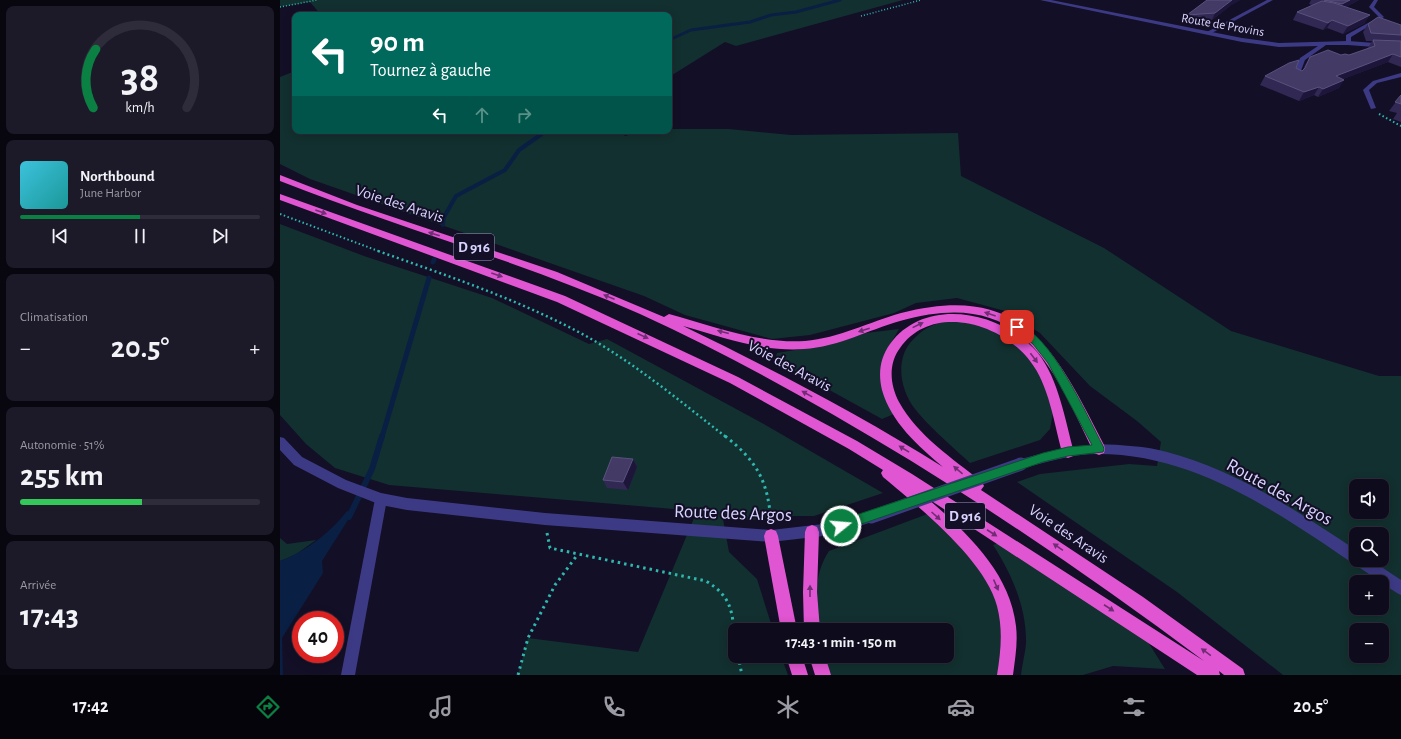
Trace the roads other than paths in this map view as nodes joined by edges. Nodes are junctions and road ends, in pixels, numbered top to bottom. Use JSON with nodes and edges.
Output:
{"nodes":[{"id":1,"x":1044,"y":0,"type":"edge"},
{"id":2,"x":1271,"y":0,"type":"edge"},
{"id":3,"x":1376,"y":0,"type":"edge"},
{"id":4,"x":1208,"y":33,"type":"junction"},
{"id":5,"x":1348,"y":43,"type":"junction"},
{"id":6,"x":1324,"y":44,"type":"junction"},
{"id":7,"x":1401,"y":47,"type":"edge"},
{"id":8,"x":1401,"y":75,"type":"edge"},
{"id":9,"x":1296,"y":76,"type":"edge"},
{"id":10,"x":1373,"y":108,"type":"road end"},
{"id":11,"x":280,"y":178,"type":"edge"},
{"id":12,"x":280,"y":197,"type":"edge"},
{"id":13,"x":645,"y":312,"type":"junction"},
{"id":14,"x":280,"y":442,"type":"edge"},
{"id":15,"x":853,"y":446,"type":"junction"},
{"id":16,"x":1099,"y":449,"type":"junction"},
{"id":17,"x":1068,"y":452,"type":"junction"},
{"id":18,"x":381,"y":499,"type":"junction"},
{"id":19,"x":1020,"y":522,"type":"junction"},
{"id":20,"x":812,"y":532,"type":"junction"},
{"id":21,"x":771,"y":536,"type":"junction"},
{"id":22,"x":1349,"y":554,"type":"edge"},
{"id":23,"x":1370,"y":567,"type":"edge"},
{"id":24,"x":1401,"y":588,"type":"edge"},
{"id":25,"x":788,"y":623,"type":"edge"},
{"id":26,"x":812,"y":623,"type":"edge"},
{"id":27,"x":796,"y":663,"type":"edge"},
{"id":28,"x":819,"y":663,"type":"edge"},
{"id":29,"x":348,"y":675,"type":"edge"},
{"id":30,"x":800,"y":675,"type":"edge"},
{"id":31,"x":823,"y":675,"type":"edge"},
{"id":32,"x":1005,"y":675,"type":"edge"},
{"id":33,"x":1212,"y":675,"type":"edge"},
{"id":34,"x":1237,"y":675,"type":"edge"}],
"edges":[{"from":1,"to":4,"type":"street","name":"Route de Provins"},
{"from":2,"to":4,"type":"lane"},
{"from":3,"to":5,"type":"lane"},
{"from":4,"to":6,"type":"street","name":"Route de Provins"},
{"from":5,"to":6,"type":"street","name":"Route de Provins"},
{"from":5,"to":7,"type":"street","name":"Route de Provins"},
{"from":6,"to":9,"type":"street"},
{"from":8,"to":10,"type":"street"},
{"from":13,"to":11,"type":"highway","name":"Voie des Aravis","number":"D 916","one_way":true},
{"from":12,"to":15,"type":"highway","number":"D 916","one_way":true},
{"from":16,"to":13,"type":"highway","one_way":true},
{"from":19,"to":13,"type":"highway","name":"Voie des Aravis","number":"D 916","one_way":true},
{"from":14,"to":18,"type":"street","name":"Route des Argos"},
{"from":15,"to":32,"type":"highway","one_way":true},
{"from":15,"to":33,"type":"highway","number":"D 916","one_way":true},
{"from":16,"to":17,"type":"street","name":"Route des Argos"},
{"from":16,"to":22,"type":"street","name":"Route des Argos"},
{"from":19,"to":17,"type":"highway","one_way":true},
{"from":17,"to":20,"type":"street","name":"Route des Argos","bridge":true},
{"from":18,"to":21,"type":"street","name":"Route des Argos"},
{"from":18,"to":29,"type":"lane"},
{"from":34,"to":19,"type":"highway","name":"Voie des Aravis","number":"D 916","one_way":true},
{"from":20,"to":21,"type":"street","name":"Route des Argos"},
{"from":26,"to":20,"type":"highway","one_way":true},
{"from":21,"to":25,"type":"highway"},
{"from":23,"to":24,"type":"street"},
{"from":27,"to":30,"type":"highway"},
{"from":28,"to":31,"type":"highway"}]}
